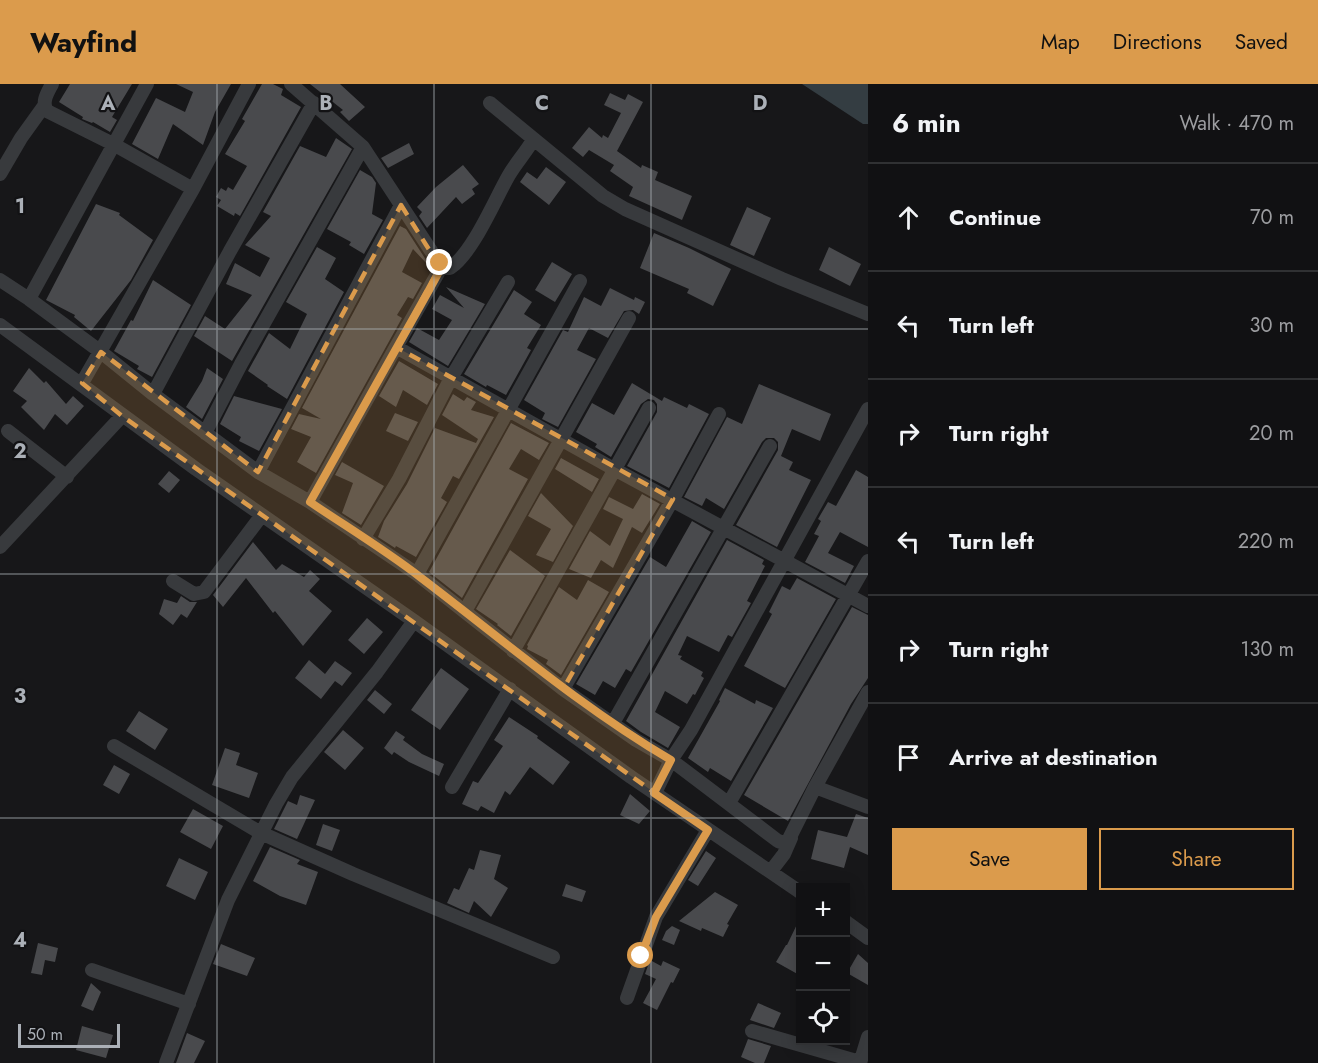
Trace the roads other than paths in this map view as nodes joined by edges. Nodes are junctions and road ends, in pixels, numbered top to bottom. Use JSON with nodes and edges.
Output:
{"nodes":[{"id":1,"x":52,"y":84,"type":"edge"},
{"id":2,"x":147,"y":84,"type":"edge"},
{"id":3,"x":249,"y":84,"type":"edge"},
{"id":4,"x":291,"y":84,"type":"edge"},
{"id":5,"x":314,"y":103,"type":"junction"},
{"id":6,"x":490,"y":103,"type":"dead end"},
{"id":7,"x":44,"y":106,"type":"junction"},
{"id":8,"x":533,"y":140,"type":"junction"},
{"id":9,"x":112,"y":144,"type":"junction"},
{"id":10,"x":363,"y":147,"type":"junction"},
{"id":11,"x":0,"y":174,"type":"edge"},
{"id":12,"x":193,"y":189,"type":"junction"},
{"id":13,"x":401,"y":206,"type":"junction"},
{"id":14,"x":440,"y":267,"type":"junction"},
{"id":15,"x":0,"y":280,"type":"edge"},
{"id":16,"x":580,"y":281,"type":"dead end"},
{"id":17,"x":508,"y":282,"type":"dead end"},
{"id":18,"x":29,"y":298,"type":"junction"},
{"id":19,"x":868,"y":314,"type":"edge"},
{"id":20,"x":629,"y":318,"type":"dead end"},
{"id":21,"x":0,"y":325,"type":"edge"},
{"id":22,"x":396,"y":347,"type":"junction"},
{"id":23,"x":98,"y":356,"type":"junction"},
{"id":24,"x":451,"y":378,"type":"junction"},
{"id":25,"x":83,"y":381,"type":"junction"},
{"id":26,"x":153,"y":394,"type":"junction"},
{"id":27,"x":649,"y":408,"type":"dead end"},
{"id":28,"x":508,"y":409,"type":"junction"},
{"id":29,"x":868,"y":409,"type":"edge"},
{"id":30,"x":719,"y":414,"type":"dead end"},
{"id":31,"x":122,"y":416,"type":"junction"},
{"id":32,"x":8,"y":431,"type":"dead end"},
{"id":33,"x":206,"y":433,"type":"junction"},
{"id":34,"x":562,"y":439,"type":"junction"},
{"id":35,"x":770,"y":446,"type":"dead end"},
{"id":36,"x":615,"y":469,"type":"junction"},
{"id":37,"x":258,"y":472,"type":"junction"},
{"id":38,"x":67,"y":477,"type":"junction"},
{"id":39,"x":673,"y":500,"type":"junction"},
{"id":40,"x":310,"y":502,"type":"junction"},
{"id":41,"x":262,"y":515,"type":"junction"},
{"id":42,"x":725,"y":528,"type":"junction"},
{"id":43,"x":363,"y":539,"type":"junction"},
{"id":44,"x":0,"y":547,"type":"edge"},
{"id":45,"x":783,"y":561,"type":"junction"},
{"id":46,"x":868,"y":561,"type":"edge"},
{"id":47,"x":417,"y":574,"type":"junction"},
{"id":48,"x":173,"y":581,"type":"dead end"},
{"id":49,"x":849,"y":595,"type":"junction"},
{"id":50,"x":868,"y":606,"type":"edge"},
{"id":51,"x":465,"y":611,"type":"junction"},
{"id":52,"x":414,"y":621,"type":"junction"},
{"id":53,"x":513,"y":651,"type":"junction"},
{"id":54,"x":510,"y":689,"type":"junction"},
{"id":55,"x":563,"y":689,"type":"junction"},
{"id":56,"x":868,"y":692,"type":"edge"},
{"id":57,"x":613,"y":723,"type":"junction"},
{"id":58,"x":114,"y":746,"type":"dead end"},
{"id":59,"x":668,"y":766,"type":"junction"},
{"id":60,"x":452,"y":787,"type":"dead end"},
{"id":61,"x":815,"y":787,"type":"junction"},
{"id":62,"x":656,"y":790,"type":"junction"},
{"id":63,"x":729,"y":803,"type":"junction"},
{"id":64,"x":868,"y":807,"type":"edge"},
{"id":65,"x":708,"y":830,"type":"junction"},
{"id":66,"x":793,"y":832,"type":"junction"},
{"id":67,"x":261,"y":833,"type":"junction"},
{"id":68,"x":771,"y":871,"type":"junction"},
{"id":69,"x":796,"y":888,"type":"edge"},
{"id":70,"x":850,"y":925,"type":"edge"},
{"id":71,"x":868,"y":938,"type":"edge"},
{"id":72,"x":553,"y":957,"type":"dead end"},
{"id":73,"x":92,"y":970,"type":"dead end"},
{"id":74,"x":627,"y":998,"type":"dead end"},
{"id":75,"x":189,"y":1004,"type":"junction"},
{"id":76,"x":752,"y":1031,"type":"dead end"},
{"id":77,"x":868,"y":1037,"type":"edge"},
{"id":78,"x":860,"y":1062,"type":"edge"},
{"id":79,"x":166,"y":1063,"type":"edge"}],
"edges":[{"from":1,"to":7,"type":"street"},
{"from":2,"to":9,"type":"street"},
{"from":3,"to":12,"type":"street"},
{"from":4,"to":5,"type":"street"},
{"from":5,"to":10,"type":"street"},
{"from":5,"to":26,"type":"street"},
{"from":6,"to":8,"type":"street"},
{"from":7,"to":9,"type":"street"},
{"from":7,"to":11,"type":"street"},
{"from":8,"to":14,"type":"street"},
{"from":8,"to":19,"type":"street"},
{"from":9,"to":12,"type":"street"},
{"from":9,"to":18,"type":"street"},
{"from":10,"to":13,"type":"street"},
{"from":10,"to":33,"type":"street"},
{"from":12,"to":23,"type":"street"},
{"from":13,"to":14,"type":"street"},
{"from":13,"to":37,"type":"street"},
{"from":14,"to":22,"type":"street"},
{"from":15,"to":18,"type":"street"},
{"from":16,"to":28,"type":"street"},
{"from":17,"to":24,"type":"street"},
{"from":18,"to":23,"type":"street"},
{"from":20,"to":34,"type":"street"},
{"from":21,"to":25,"type":"street"},
{"from":22,"to":24,"type":"street"},
{"from":22,"to":40,"type":"street"},
{"from":23,"to":25,"type":"street"},
{"from":23,"to":26,"type":"street"},
{"from":24,"to":28,"type":"street"},
{"from":24,"to":43,"type":"street"},
{"from":25,"to":31,"type":"street"},
{"from":26,"to":33,"type":"street"},
{"from":27,"to":36,"type":"street"},
{"from":28,"to":34,"type":"street"},
{"from":28,"to":47,"type":"street"},
{"from":29,"to":45,"type":"street"},
{"from":30,"to":39,"type":"street"},
{"from":31,"to":38,"type":"street"},
{"from":31,"to":41,"type":"street"},
{"from":32,"to":38,"type":"street"},
{"from":33,"to":37,"type":"street"},
{"from":34,"to":36,"type":"street"},
{"from":34,"to":51,"type":"street"},
{"from":35,"to":42,"type":"street"},
{"from":36,"to":39,"type":"street"},
{"from":36,"to":53,"type":"street"},
{"from":37,"to":40,"type":"street"},
{"from":38,"to":44,"type":"street"},
{"from":39,"to":42,"type":"street"},
{"from":39,"to":55,"type":"street"},
{"from":40,"to":43,"type":"street"},
{"from":41,"to":48,"type":"street"},
{"from":41,"to":52,"type":"street"},
{"from":42,"to":45,"type":"street"},
{"from":42,"to":57,"type":"street"},
{"from":43,"to":47,"type":"street"},
{"from":45,"to":49,"type":"street"},
{"from":45,"to":59,"type":"street"},
{"from":46,"to":49,"type":"street"},
{"from":47,"to":51,"type":"street"},
{"from":49,"to":50,"type":"street"},
{"from":49,"to":63,"type":"street"},
{"from":51,"to":53,"type":"street"},
{"from":52,"to":54,"type":"street"},
{"from":52,"to":67,"type":"street"},
{"from":53,"to":55,"type":"street"},
{"from":54,"to":60,"type":"street"},
{"from":54,"to":62,"type":"street"},
{"from":55,"to":57,"type":"street"},
{"from":56,"to":61,"type":"street"},
{"from":57,"to":59,"type":"street"},
{"from":58,"to":67,"type":"street"},
{"from":59,"to":62,"type":"street"},
{"from":59,"to":63,"type":"street"},
{"from":61,"to":64,"type":"street"},
{"from":61,"to":66,"type":"street"},
{"from":62,"to":65,"type":"street"},
{"from":63,"to":66,"type":"street"},
{"from":65,"to":68,"type":"street"},
{"from":65,"to":74,"type":"street"},
{"from":66,"to":68,"type":"street"},
{"from":67,"to":72,"type":"street"},
{"from":67,"to":75,"type":"street"},
{"from":68,"to":69,"type":"street"},
{"from":70,"to":71,"type":"street"},
{"from":73,"to":75,"type":"street"},
{"from":75,"to":79,"type":"street"},
{"from":76,"to":78,"type":"street"},
{"from":77,"to":78,"type":"street"}]}
